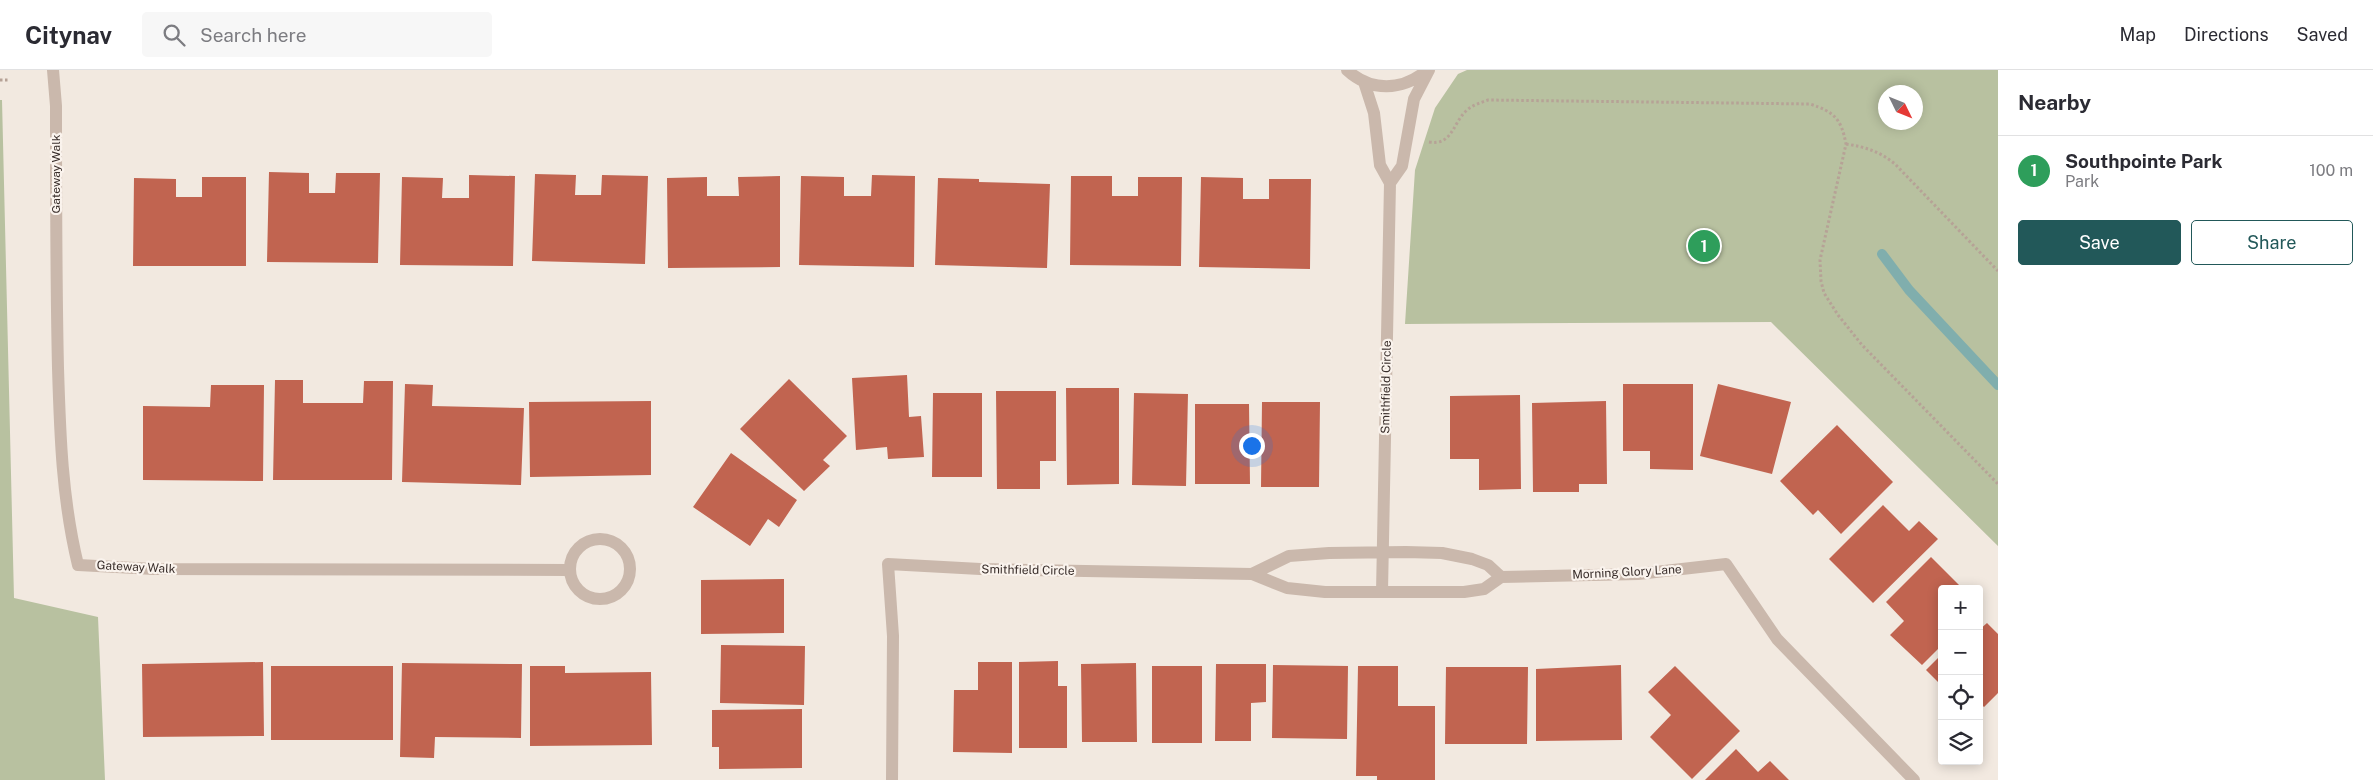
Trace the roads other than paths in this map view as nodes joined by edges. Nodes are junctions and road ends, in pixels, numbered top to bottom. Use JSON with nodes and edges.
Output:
{"nodes":[{"id":1,"x":53,"y":70,"type":"edge"},
{"id":2,"x":1348,"y":70,"type":"edge"},
{"id":3,"x":1428,"y":70,"type":"edge"},
{"id":4,"x":1364,"y":82,"type":"junction"},
{"id":5,"x":1390,"y":183,"type":"junction"},
{"id":6,"x":1383,"y":553,"type":"junction"},
{"id":7,"x":570,"y":570,"type":"junction"},
{"id":8,"x":1252,"y":574,"type":"junction"},
{"id":9,"x":1501,"y":577,"type":"junction"},
{"id":10,"x":1382,"y":592,"type":"junction"},
{"id":11,"x":892,"y":780,"type":"edge"},
{"id":12,"x":1914,"y":780,"type":"edge"}],
"edges":[{"from":1,"to":7,"type":"street","name":"Gateway Walk"},
{"from":2,"to":4,"type":"street"},
{"from":3,"to":4,"type":"street"},
{"from":3,"to":5,"type":"street"},
{"from":4,"to":5,"type":"street","name":"Smithfield Circle"},
{"from":5,"to":6,"type":"street","name":"Smithfield Circle"},
{"from":6,"to":8,"type":"street"},
{"from":6,"to":9,"type":"street"},
{"from":6,"to":10,"type":"street","name":"Smithfield Circle"},
{"from":7,"to":7,"type":"street"},
{"from":8,"to":10,"type":"street","name":"Smithfield Circle"},
{"from":8,"to":11,"type":"street","name":"Smithfield Circle"},
{"from":9,"to":10,"type":"street","name":"Smithfield Circle"},
{"from":9,"to":12,"type":"street","name":"Morning Glory Lane"}]}
